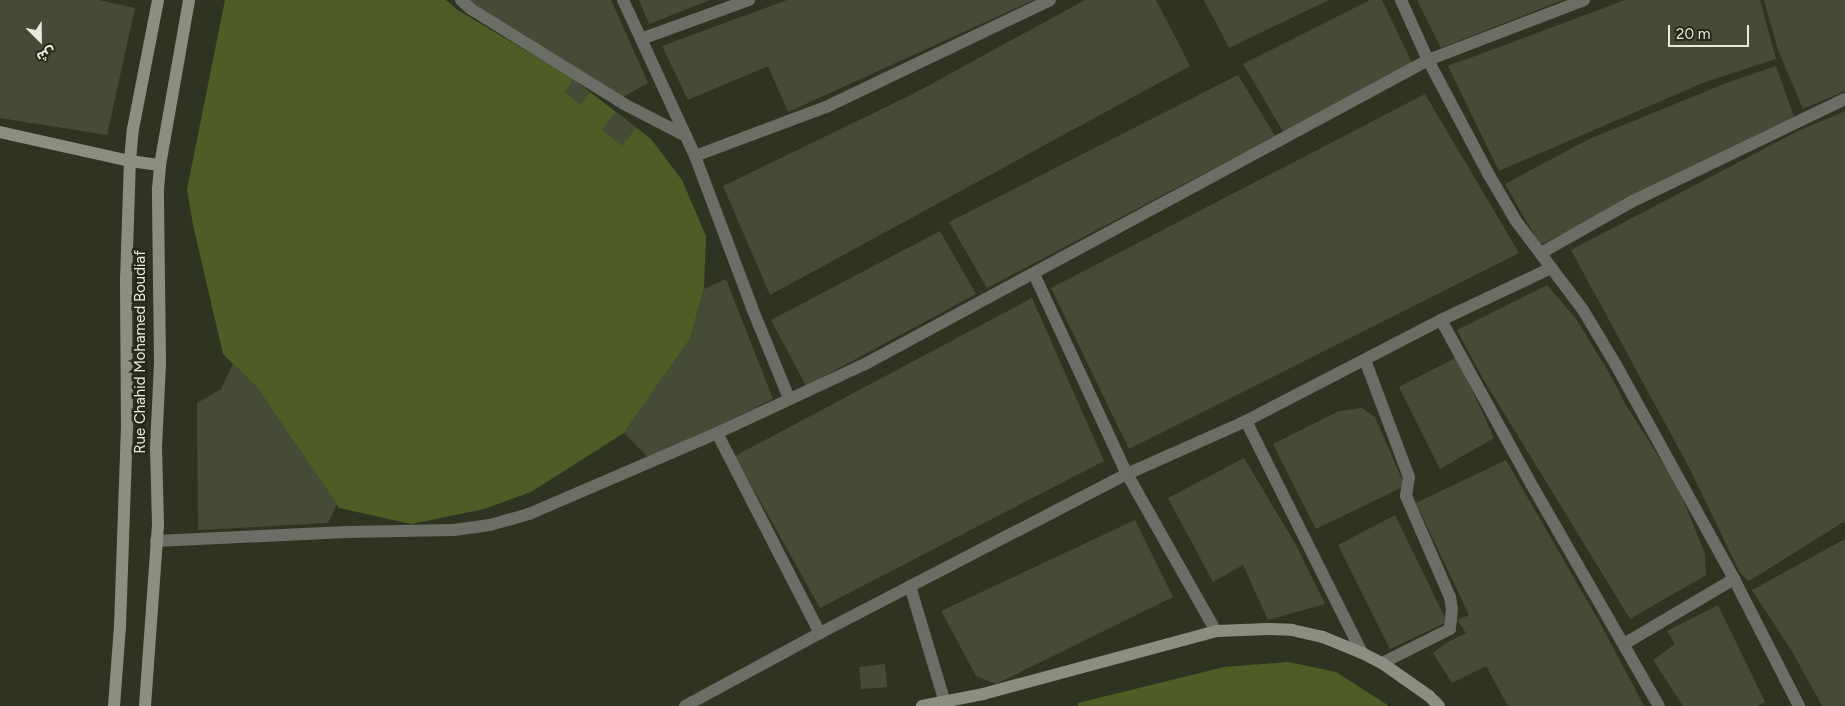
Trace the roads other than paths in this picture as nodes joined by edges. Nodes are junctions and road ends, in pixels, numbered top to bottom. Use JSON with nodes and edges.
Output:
{"nodes":[{"id":1,"x":158,"y":0,"type":"edge"},
{"id":2,"x":189,"y":0,"type":"edge"},
{"id":3,"x":461,"y":0,"type":"edge"},
{"id":4,"x":623,"y":0,"type":"edge"},
{"id":5,"x":749,"y":0,"type":"edge"},
{"id":6,"x":1050,"y":0,"type":"edge"},
{"id":7,"x":1401,"y":0,"type":"edge"},
{"id":8,"x":1584,"y":0,"type":"edge"},
{"id":9,"x":641,"y":39,"type":"junction"},
{"id":10,"x":1428,"y":60,"type":"junction"},
{"id":11,"x":1845,"y":99,"type":"edge"},
{"id":12,"x":0,"y":132,"type":"edge"},
{"id":13,"x":686,"y":136,"type":"junction"},
{"id":14,"x":695,"y":156,"type":"junction"},
{"id":15,"x":130,"y":161,"type":"junction"},
{"id":16,"x":160,"y":165,"type":"junction"},
{"id":17,"x":1541,"y":253,"type":"junction"},
{"id":18,"x":1551,"y":268,"type":"junction"},
{"id":19,"x":1034,"y":274,"type":"junction"},
{"id":20,"x":1441,"y":320,"type":"junction"},
{"id":21,"x":1365,"y":360,"type":"junction"},
{"id":22,"x":789,"y":398,"type":"junction"},
{"id":23,"x":1246,"y":421,"type":"junction"},
{"id":24,"x":717,"y":434,"type":"junction"},
{"id":25,"x":1127,"y":474,"type":"junction"},
{"id":26,"x":156,"y":541,"type":"junction"},
{"id":27,"x":1734,"y":578,"type":"junction"},
{"id":28,"x":910,"y":586,"type":"junction"},
{"id":29,"x":1216,"y":631,"type":"junction"},
{"id":30,"x":820,"y":632,"type":"junction"},
{"id":31,"x":1624,"y":644,"type":"junction"},
{"id":32,"x":1362,"y":653,"type":"junction"},
{"id":33,"x":1382,"y":663,"type":"junction"},
{"id":34,"x":945,"y":703,"type":"junction"},
{"id":35,"x":114,"y":706,"type":"edge"},
{"id":36,"x":145,"y":706,"type":"edge"},
{"id":37,"x":685,"y":706,"type":"edge"},
{"id":38,"x":922,"y":706,"type":"edge"},
{"id":39,"x":1439,"y":706,"type":"edge"},
{"id":40,"x":1659,"y":706,"type":"edge"},
{"id":41,"x":1799,"y":706,"type":"edge"}],
"edges":[{"from":1,"to":15,"type":"main road","name":"Rue Chahid Mohamed Boudiaf"},
{"from":2,"to":16,"type":"main road","name":"Rue Chahid Mohamed Boudiaf"},
{"from":3,"to":13,"type":"street"},
{"from":4,"to":9,"type":"street"},
{"from":5,"to":9,"type":"street"},
{"from":6,"to":14,"type":"street"},
{"from":7,"to":10,"type":"street"},
{"from":8,"to":10,"type":"street"},
{"from":9,"to":13,"type":"street"},
{"from":10,"to":17,"type":"street"},
{"from":10,"to":19,"type":"street"},
{"from":11,"to":17,"type":"street"},
{"from":12,"to":15,"type":"main road"},
{"from":13,"to":14,"type":"street"},
{"from":14,"to":22,"type":"street"},
{"from":15,"to":16,"type":"main road"},
{"from":15,"to":35,"type":"main road","name":"Rue Chahid Mohamed Boudiaf"},
{"from":16,"to":26,"type":"main road","name":"Rue Chahid Mohamed Boudiaf"},
{"from":17,"to":18,"type":"street"},
{"from":18,"to":20,"type":"street"},
{"from":18,"to":27,"type":"street"},
{"from":19,"to":22,"type":"street"},
{"from":19,"to":25,"type":"street"},
{"from":20,"to":21,"type":"street"},
{"from":20,"to":31,"type":"street"},
{"from":21,"to":23,"type":"street"},
{"from":21,"to":33,"type":"street"},
{"from":22,"to":24,"type":"street"},
{"from":23,"to":25,"type":"street"},
{"from":23,"to":32,"type":"street"},
{"from":24,"to":26,"type":"street"},
{"from":24,"to":30,"type":"street"},
{"from":25,"to":28,"type":"street"},
{"from":25,"to":29,"type":"street"},
{"from":26,"to":36,"type":"main road","name":"Rue Chahid Mohamed Boudiaf"},
{"from":27,"to":31,"type":"street"},
{"from":27,"to":41,"type":"street"},
{"from":28,"to":30,"type":"street"},
{"from":28,"to":34,"type":"street"},
{"from":29,"to":32,"type":"main road"},
{"from":29,"to":34,"type":"main road"},
{"from":30,"to":37,"type":"street"},
{"from":31,"to":40,"type":"street"},
{"from":32,"to":33,"type":"main road"},
{"from":33,"to":39,"type":"main road"},
{"from":34,"to":38,"type":"main road"}]}
